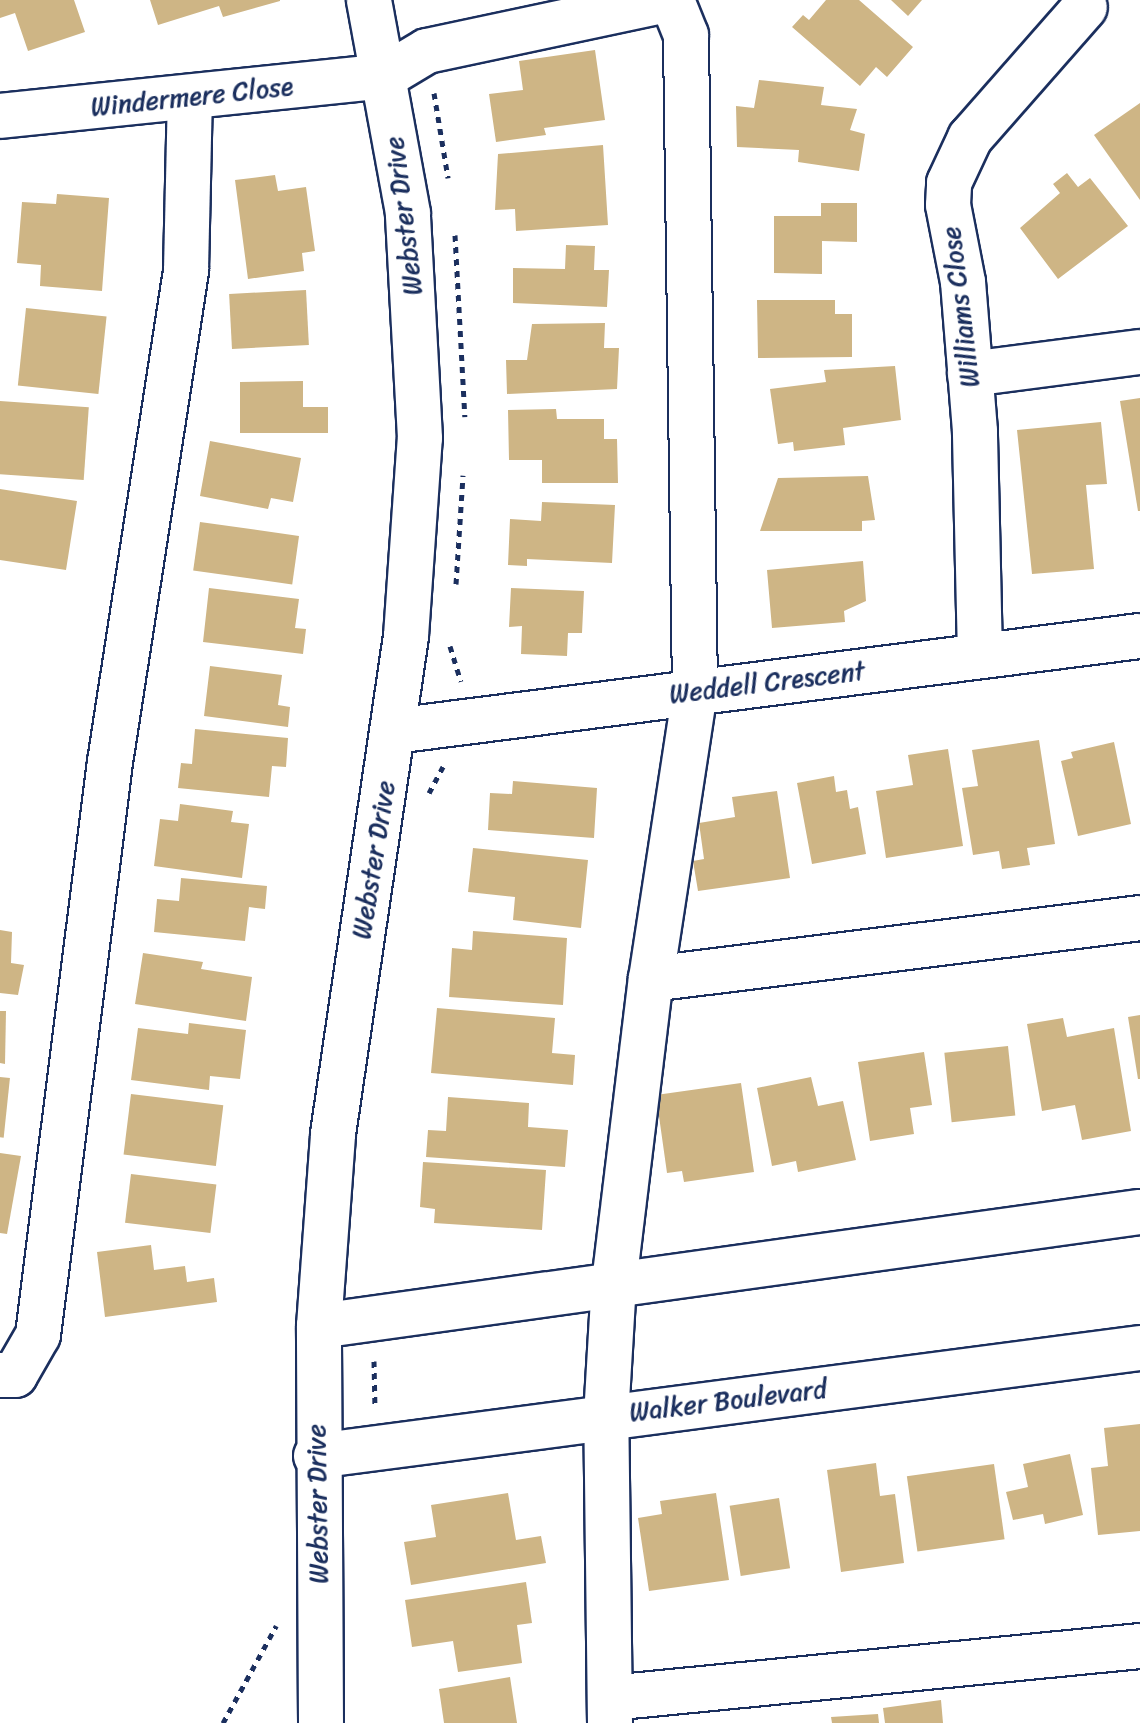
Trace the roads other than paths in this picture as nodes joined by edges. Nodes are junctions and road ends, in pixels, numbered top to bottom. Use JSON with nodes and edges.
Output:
{"nodes":[{"id":1,"x":369,"y":0,"type":"edge"},
{"id":2,"x":669,"y":0,"type":"edge"},
{"id":3,"x":1085,"y":7,"type":"dead end"},
{"id":4,"x":385,"y":76,"type":"junction"},
{"id":5,"x":190,"y":97,"type":"junction"},
{"id":6,"x":0,"y":116,"type":"edge"},
{"id":7,"x":1140,"y":352,"type":"edge"},
{"id":8,"x":970,"y":374,"type":"junction"},
{"id":9,"x":1140,"y":636,"type":"edge"},
{"id":10,"x":980,"y":656,"type":"junction"},
{"id":11,"x":695,"y":691,"type":"junction"},
{"id":12,"x":394,"y":731,"type":"junction"},
{"id":13,"x":1140,"y":918,"type":"edge"},
{"id":14,"x":651,"y":979,"type":"junction"},
{"id":15,"x":1140,"y":1212,"type":"edge"},
{"id":16,"x":614,"y":1283,"type":"junction"},
{"id":17,"x":319,"y":1326,"type":"junction"},
{"id":18,"x":1140,"y":1348,"type":"edge"},
{"id":19,"x":0,"y":1375,"type":"edge"},
{"id":20,"x":606,"y":1417,"type":"junction"},
{"id":21,"x":316,"y":1456,"type":"junction"},
{"id":22,"x":1140,"y":1646,"type":"edge"},
{"id":23,"x":610,"y":1710,"type":"edge"},
{"id":24,"x":321,"y":1723,"type":"edge"}],
"edges":[{"from":1,"to":4,"type":"street","name":"Webster Drive"},
{"from":2,"to":4,"type":"street"},
{"from":2,"to":11,"type":"street"},
{"from":3,"to":8,"type":"street","name":"Williams Close"},
{"from":4,"to":5,"type":"street","name":"Windermere Close"},
{"from":4,"to":12,"type":"street","name":"Webster Drive"},
{"from":5,"to":6,"type":"street","name":"Windermere Close"},
{"from":5,"to":19,"type":"street"},
{"from":7,"to":8,"type":"street"},
{"from":8,"to":10,"type":"street","name":"Williams Close"},
{"from":9,"to":10,"type":"street","name":"Weddell Crescent"},
{"from":10,"to":11,"type":"street","name":"Weddell Crescent"},
{"from":11,"to":12,"type":"street","name":"Weddell Crescent"},
{"from":11,"to":14,"type":"street"},
{"from":12,"to":17,"type":"street","name":"Webster Drive"},
{"from":13,"to":14,"type":"street"},
{"from":14,"to":16,"type":"street"},
{"from":15,"to":16,"type":"street"},
{"from":16,"to":17,"type":"street"},
{"from":16,"to":20,"type":"street"},
{"from":17,"to":21,"type":"street","name":"Webster Drive"},
{"from":18,"to":20,"type":"street","name":"Walker Boulevard"},
{"from":20,"to":21,"type":"street","name":"Walker Boulevard"},
{"from":20,"to":23,"type":"street"},
{"from":21,"to":24,"type":"street","name":"Webster Drive"},
{"from":22,"to":23,"type":"street"}]}
